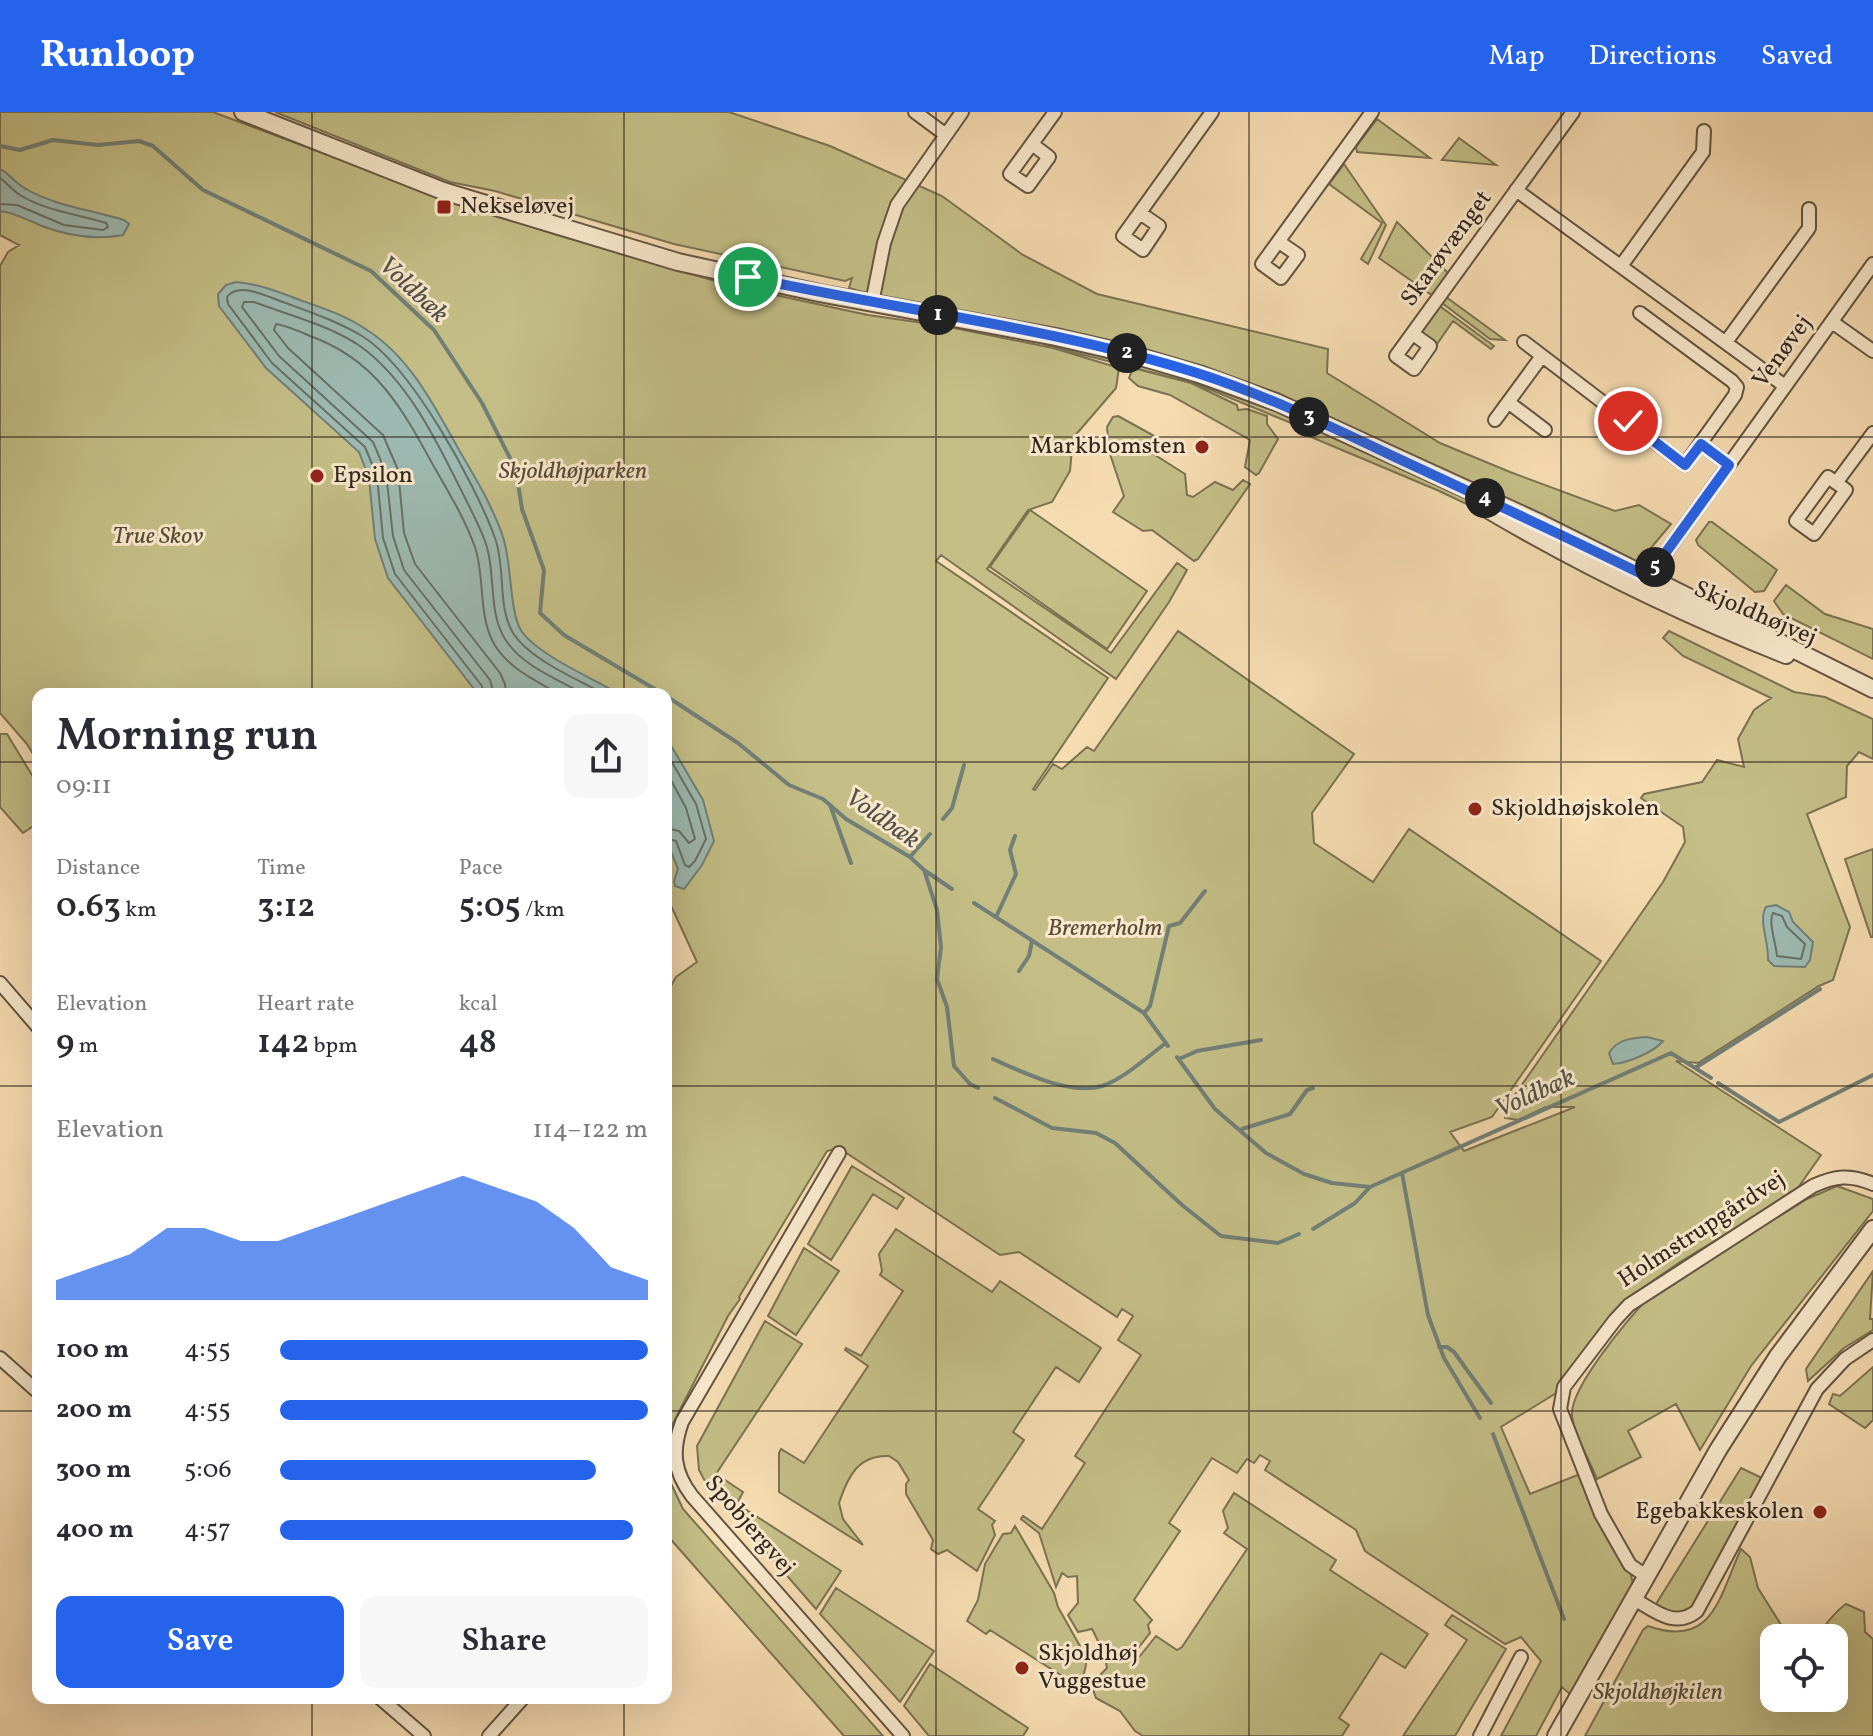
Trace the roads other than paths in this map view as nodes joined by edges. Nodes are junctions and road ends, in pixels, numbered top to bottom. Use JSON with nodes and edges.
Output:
{"nodes":[{"id":1,"x":243,"y":112,"type":"edge"},
{"id":2,"x":915,"y":112,"type":"edge"},
{"id":3,"x":962,"y":112,"type":"edge"},
{"id":4,"x":1055,"y":112,"type":"edge"},
{"id":5,"x":1212,"y":112,"type":"edge"},
{"id":6,"x":1372,"y":112,"type":"edge"},
{"id":7,"x":1573,"y":112,"type":"edge"},
{"id":8,"x":1704,"y":131,"type":"dead end"},
{"id":9,"x":946,"y":135,"type":"junction"},
{"id":10,"x":1032,"y":144,"type":"dead end"},
{"id":11,"x":1516,"y":190,"type":"junction"},
{"id":12,"x":1809,"y":209,"type":"dead end"},
{"id":13,"x":1140,"y":213,"type":"dead end"},
{"id":14,"x":1279,"y":242,"type":"dead end"},
{"id":15,"x":1873,"y":264,"type":"edge"},
{"id":16,"x":1621,"y":266,"type":"junction"},
{"id":17,"x":872,"y":303,"type":"junction"},
{"id":18,"x":1640,"y":313,"type":"dead end"},
{"id":19,"x":1832,"y":322,"type":"junction"},
{"id":20,"x":1413,"y":334,"type":"dead end"},
{"id":21,"x":1524,"y":342,"type":"dead end"},
{"id":22,"x":1726,"y":342,"type":"junction"},
{"id":23,"x":1873,"y":351,"type":"edge"},
{"id":24,"x":1542,"y":356,"type":"junction"},
{"id":25,"x":1785,"y":386,"type":"junction"},
{"id":26,"x":1508,"y":402,"type":"junction"},
{"id":27,"x":1495,"y":420,"type":"dead end"},
{"id":28,"x":1545,"y":430,"type":"dead end"},
{"id":29,"x":1873,"y":433,"type":"edge"},
{"id":30,"x":1701,"y":444,"type":"junction"},
{"id":31,"x":1729,"y":465,"type":"junction"},
{"id":32,"x":1836,"y":483,"type":"junction"},
{"id":33,"x":1644,"y":583,"type":"junction"},
{"id":34,"x":0,"y":983,"type":"edge"},
{"id":35,"x":32,"y":1020,"type":"edge"},
{"id":36,"x":839,"y":1153,"type":"dead end"},
{"id":37,"x":1873,"y":1184,"type":"edge"},
{"id":38,"x":1873,"y":1229,"type":"edge"},
{"id":39,"x":1873,"y":1340,"type":"edge"},
{"id":40,"x":0,"y":1358,"type":"edge"},
{"id":41,"x":32,"y":1387,"type":"edge"},
{"id":42,"x":1646,"y":1576,"type":"junction"},
{"id":43,"x":1634,"y":1599,"type":"junction"},
{"id":44,"x":1521,"y":1657,"type":"dead end"},
{"id":45,"x":387,"y":1704,"type":"edge"},
{"id":46,"x":518,"y":1704,"type":"edge"},
{"id":47,"x":424,"y":1736,"type":"edge"},
{"id":48,"x":489,"y":1736,"type":"edge"},
{"id":49,"x":903,"y":1736,"type":"edge"},
{"id":50,"x":1480,"y":1736,"type":"edge"},
{"id":51,"x":1556,"y":1736,"type":"edge"}],
"edges":[{"from":1,"to":17,"type":"street","name":"Skjoldhøjvej"},
{"from":2,"to":9,"type":"street"},
{"from":3,"to":9,"type":"street"},
{"from":4,"to":10,"type":"street"},
{"from":5,"to":13,"type":"street"},
{"from":6,"to":14,"type":"street"},
{"from":7,"to":11,"type":"street","name":"Skarøvænget"},
{"from":8,"to":16,"type":"street"},
{"from":9,"to":17,"type":"street"},
{"from":11,"to":16,"type":"street","name":"Skarøvænget"},
{"from":11,"to":20,"type":"street","name":"Skarøvænget"},
{"from":12,"to":22,"type":"street"},
{"from":15,"to":19,"type":"street","name":"Venøvej"},
{"from":16,"to":22,"type":"street","name":"Skarøvænget"},
{"from":17,"to":33,"type":"street","name":"Skjoldhøjvej"},
{"from":18,"to":30,"type":"street","name":"Venøvej"},
{"from":19,"to":23,"type":"street"},
{"from":19,"to":25,"type":"street","name":"Venøvej"},
{"from":21,"to":24,"type":"street","name":"Venøvej"},
{"from":22,"to":25,"type":"street","name":"Skarøvænget"},
{"from":24,"to":26,"type":"street"},
{"from":24,"to":30,"type":"street","name":"Venøvej"},
{"from":25,"to":31,"type":"street","name":"Venøvej"},
{"from":26,"to":27,"type":"street"},
{"from":26,"to":28,"type":"street"},
{"from":29,"to":32,"type":"street"},
{"from":30,"to":31,"type":"street"},
{"from":31,"to":33,"type":"street","name":"Venøvej"},
{"from":32,"to":32,"type":"street"},
{"from":33,"to":33,"type":"street","name":"Skjoldhøjvej"},
{"from":34,"to":35,"type":"street"},
{"from":36,"to":49,"type":"street","name":"Spobjergvej"},
{"from":37,"to":42,"type":"street","name":"Holmstrupgårdvej"},
{"from":38,"to":42,"type":"street"},
{"from":39,"to":43,"type":"street"},
{"from":40,"to":41,"type":"street"},
{"from":42,"to":43,"type":"street"},
{"from":43,"to":51,"type":"street"},
{"from":44,"to":50,"type":"street"},
{"from":45,"to":47,"type":"street"},
{"from":46,"to":48,"type":"street"}]}
